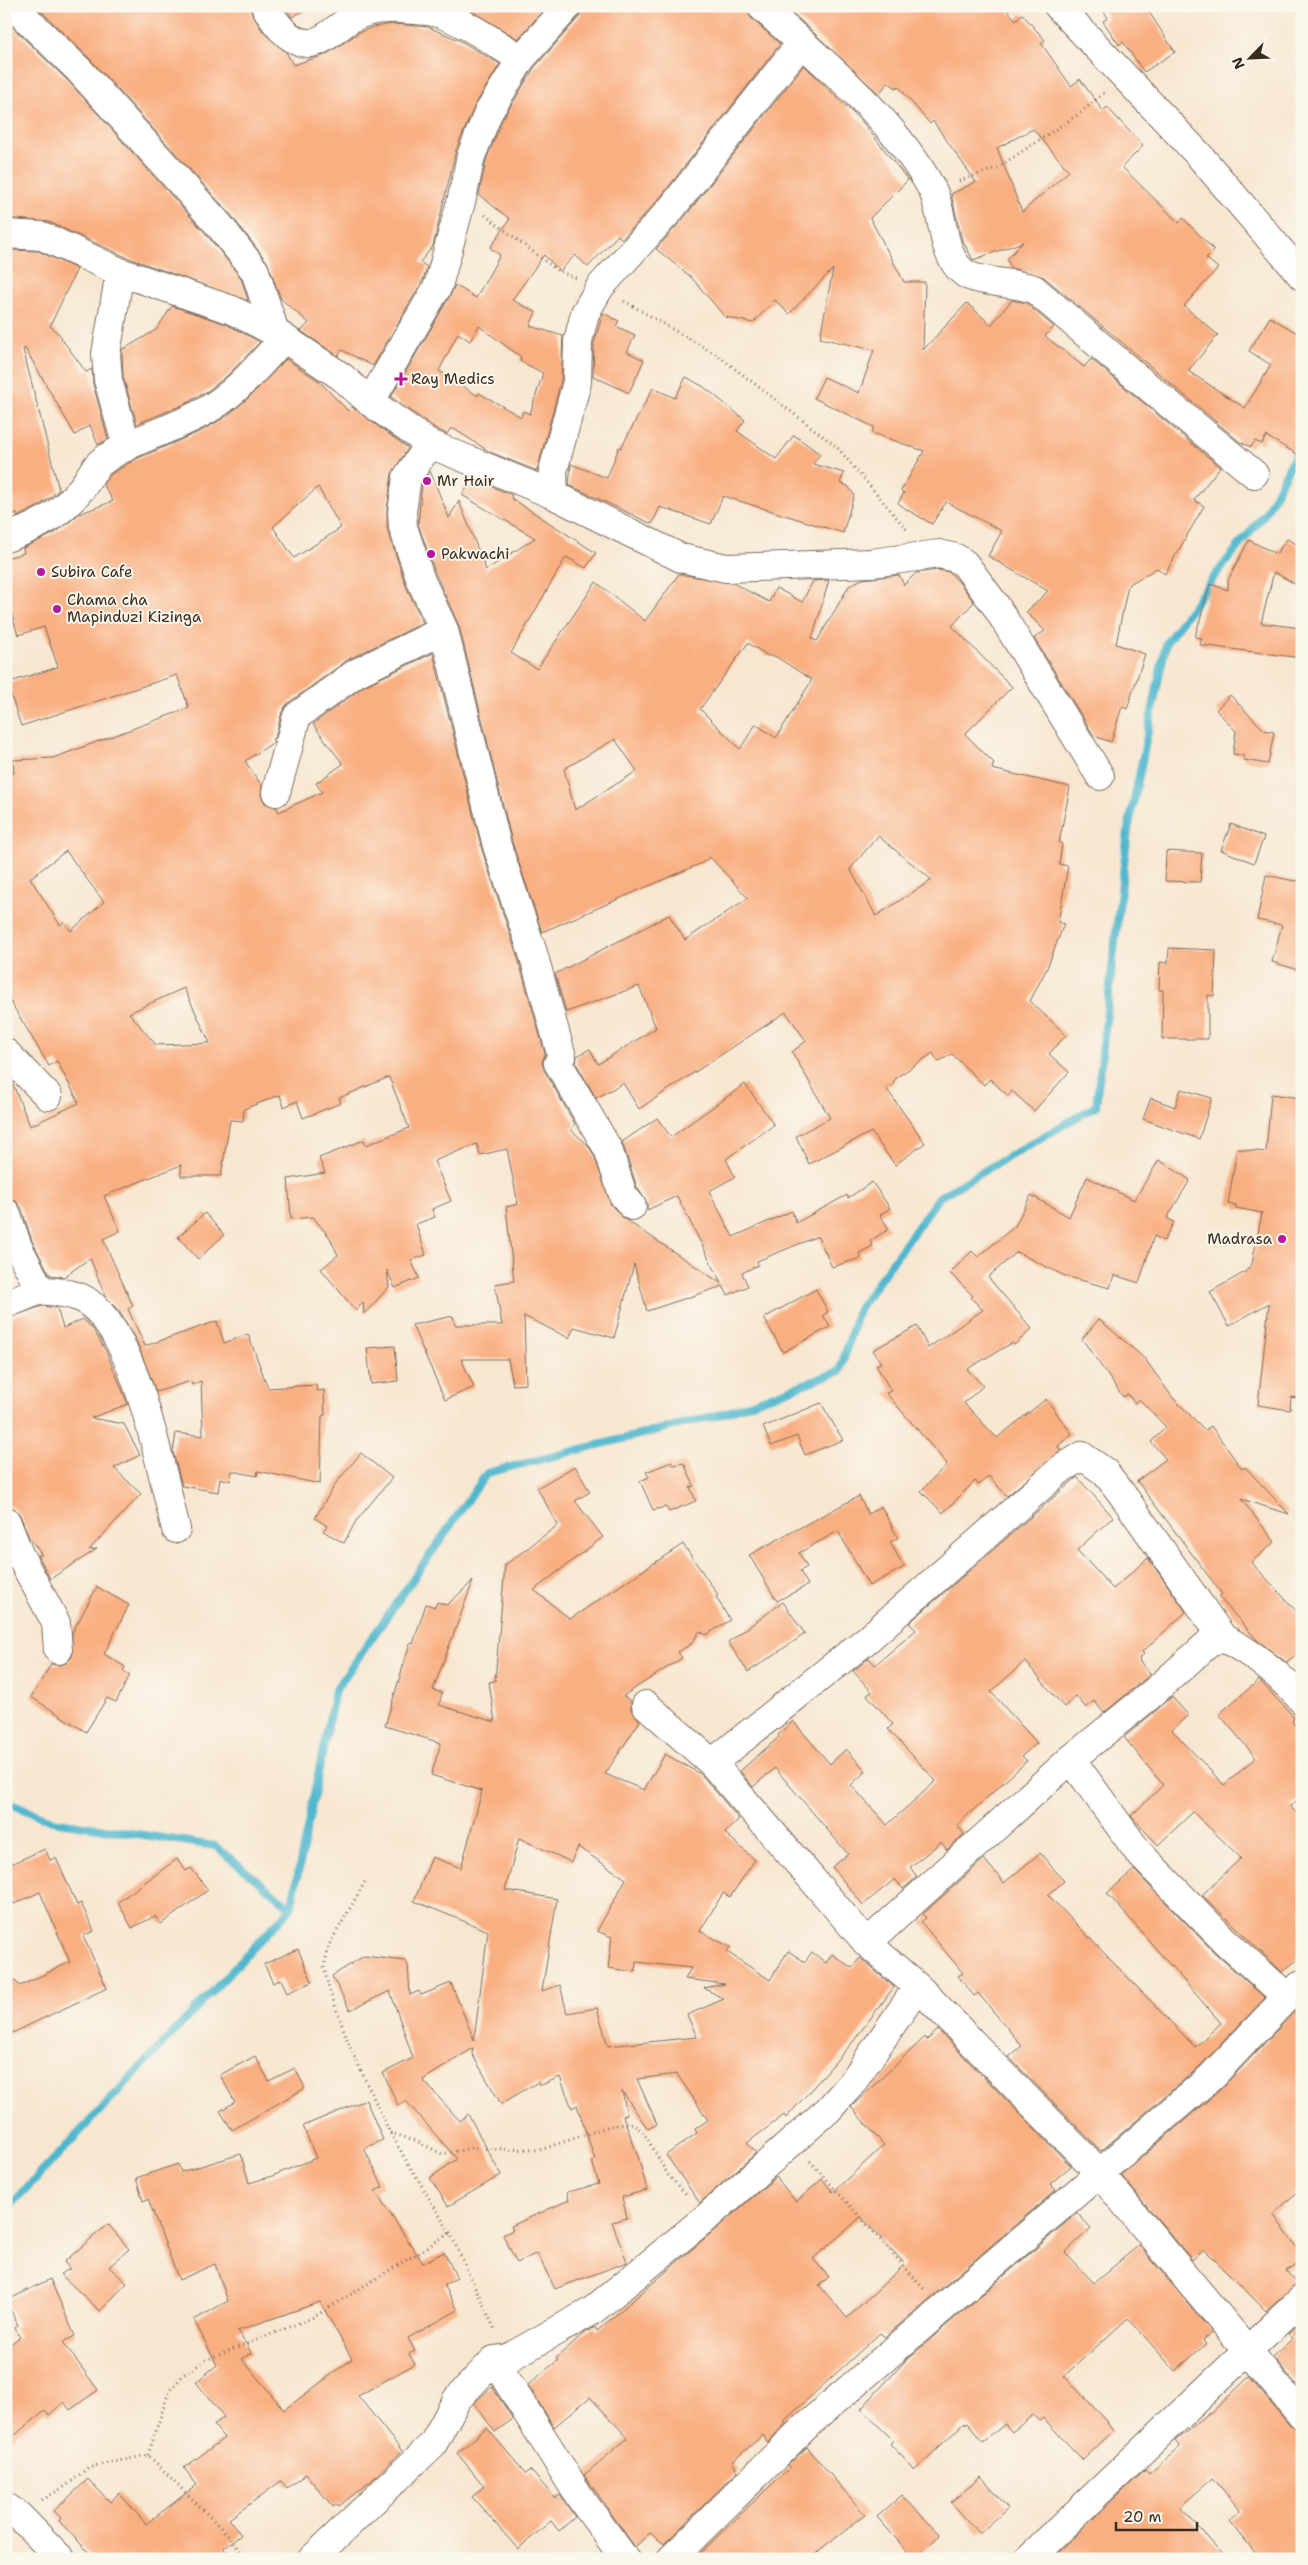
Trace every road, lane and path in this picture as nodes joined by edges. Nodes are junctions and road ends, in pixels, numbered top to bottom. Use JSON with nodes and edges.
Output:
{"nodes":[{"id":1,"x":13,"y":6,"type":"edge"},
{"id":2,"x":265,"y":6,"type":"edge"},
{"id":3,"x":568,"y":6,"type":"edge"},
{"id":4,"x":761,"y":6,"type":"edge"},
{"id":5,"x":1058,"y":6,"type":"edge"},
{"id":6,"x":801,"y":43,"type":"junction"},
{"id":7,"x":521,"y":58,"type":"junction"},
{"id":8,"x":1124,"y":75,"type":"junction"},
{"id":9,"x":932,"y":190,"type":"junction"},
{"id":10,"x":462,"y":198,"type":"junction"},
{"id":11,"x":6,"y":234,"type":"edge"},
{"id":12,"x":120,"y":272,"type":"junction"},
{"id":13,"x":1302,"y":276,"type":"edge"},
{"id":14,"x":600,"y":287,"type":"junction"},
{"id":15,"x":279,"y":335,"type":"junction"},
{"id":16,"x":370,"y":402,"type":"junction"},
{"id":17,"x":430,"y":444,"type":"junction"},
{"id":18,"x":127,"y":447,"type":"junction"},
{"id":19,"x":1254,"y":474,"type":"dead end"},
{"id":20,"x":554,"y":495,"type":"junction"},
{"id":21,"x":6,"y":538,"type":"edge"},
{"id":22,"x":929,"y":555,"type":"junction"},
{"id":23,"x":444,"y":630,"type":"junction"},
{"id":24,"x":1100,"y":776,"type":"dead end"},
{"id":25,"x":276,"y":792,"type":"dead end"},
{"id":26,"x":6,"y":1052,"type":"edge"},
{"id":27,"x":48,"y":1096,"type":"dead end"},
{"id":28,"x":632,"y":1206,"type":"dead end"},
{"id":29,"x":6,"y":1213,"type":"edge"},
{"id":30,"x":40,"y":1290,"type":"junction"},
{"id":31,"x":6,"y":1304,"type":"edge"},
{"id":32,"x":6,"y":1521,"type":"edge"},
{"id":33,"x":176,"y":1528,"type":"dead end"},
{"id":34,"x":1223,"y":1638,"type":"junction"},
{"id":35,"x":58,"y":1650,"type":"dead end"},
{"id":36,"x":1298,"y":1686,"type":"edge"},
{"id":37,"x":646,"y":1705,"type":"dead end"},
{"id":38,"x":1071,"y":1759,"type":"junction"},
{"id":39,"x":712,"y":1763,"type":"junction"},
{"id":40,"x":365,"y":1882,"type":"dead end"},
{"id":41,"x":868,"y":1943,"type":"junction"},
{"id":42,"x":920,"y":1989,"type":"junction"},
{"id":43,"x":1294,"y":1990,"type":"edge"},
{"id":44,"x":390,"y":2133,"type":"junction"},
{"id":45,"x":794,"y":2140,"type":"junction"},
{"id":46,"x":1100,"y":2174,"type":"junction"},
{"id":47,"x":708,"y":2216,"type":"junction"},
{"id":48,"x":450,"y":2233,"type":"junction"},
{"id":49,"x":1302,"y":2299,"type":"edge"},
{"id":50,"x":942,"y":2308,"type":"junction"},
{"id":51,"x":1248,"y":2351,"type":"junction"},
{"id":52,"x":501,"y":2359,"type":"junction"},
{"id":53,"x":1302,"y":2416,"type":"edge"},
{"id":54,"x":148,"y":2455,"type":"junction"},
{"id":55,"x":12,"y":2511,"type":"edge"},
{"id":56,"x":61,"y":2559,"type":"edge"},
{"id":57,"x":246,"y":2559,"type":"edge"},
{"id":58,"x":312,"y":2559,"type":"edge"},
{"id":59,"x":625,"y":2559,"type":"edge"},
{"id":60,"x":671,"y":2559,"type":"edge"},
{"id":61,"x":1028,"y":2559,"type":"edge"}],
"edges":[{"from":1,"to":15,"type":"street"},
{"from":2,"to":7,"type":"street"},
{"from":3,"to":7,"type":"street"},
{"from":4,"to":6,"type":"street"},
{"from":5,"to":8,"type":"street"},
{"from":6,"to":9,"type":"street"},
{"from":6,"to":14,"type":"street"},
{"from":7,"to":10,"type":"street"},
{"from":8,"to":9,"type":"path"},
{"from":8,"to":13,"type":"street"},
{"from":9,"to":19,"type":"street"},
{"from":10,"to":14,"type":"path"},
{"from":10,"to":16,"type":"street"},
{"from":11,"to":12,"type":"street"},
{"from":12,"to":15,"type":"street"},
{"from":12,"to":18,"type":"street"},
{"from":14,"to":20,"type":"street"},
{"from":14,"to":22,"type":"path"},
{"from":15,"to":16,"type":"street"},
{"from":15,"to":18,"type":"street"},
{"from":16,"to":17,"type":"street"},
{"from":17,"to":20,"type":"street"},
{"from":17,"to":23,"type":"street"},
{"from":18,"to":21,"type":"street"},
{"from":20,"to":22,"type":"street"},
{"from":22,"to":24,"type":"street"},
{"from":23,"to":25,"type":"street"},
{"from":23,"to":28,"type":"street"},
{"from":26,"to":27,"type":"street"},
{"from":29,"to":30,"type":"street"},
{"from":30,"to":31,"type":"street"},
{"from":30,"to":33,"type":"street"},
{"from":32,"to":35,"type":"street"},
{"from":34,"to":36,"type":"street"},
{"from":34,"to":38,"type":"street"},
{"from":34,"to":39,"type":"street"},
{"from":37,"to":39,"type":"street"},
{"from":38,"to":41,"type":"street"},
{"from":38,"to":43,"type":"street"},
{"from":39,"to":41,"type":"street"},
{"from":40,"to":44,"type":"path"},
{"from":41,"to":42,"type":"street"},
{"from":42,"to":45,"type":"street"},
{"from":42,"to":46,"type":"street"},
{"from":43,"to":46,"type":"street"},
{"from":44,"to":47,"type":"path"},
{"from":44,"to":48,"type":"path"},
{"from":45,"to":47,"type":"street"},
{"from":45,"to":50,"type":"path"},
{"from":46,"to":50,"type":"street"},
{"from":46,"to":51,"type":"street"},
{"from":47,"to":52,"type":"street"},
{"from":48,"to":52,"type":"path"},
{"from":48,"to":54,"type":"path"},
{"from":49,"to":51,"type":"street"},
{"from":50,"to":60,"type":"street"},
{"from":51,"to":53,"type":"street"},
{"from":51,"to":61,"type":"street"},
{"from":52,"to":58,"type":"street"},
{"from":52,"to":59,"type":"street"},
{"from":54,"to":55,"type":"path"},
{"from":54,"to":57,"type":"path"},
{"from":55,"to":56,"type":"street"}]}
